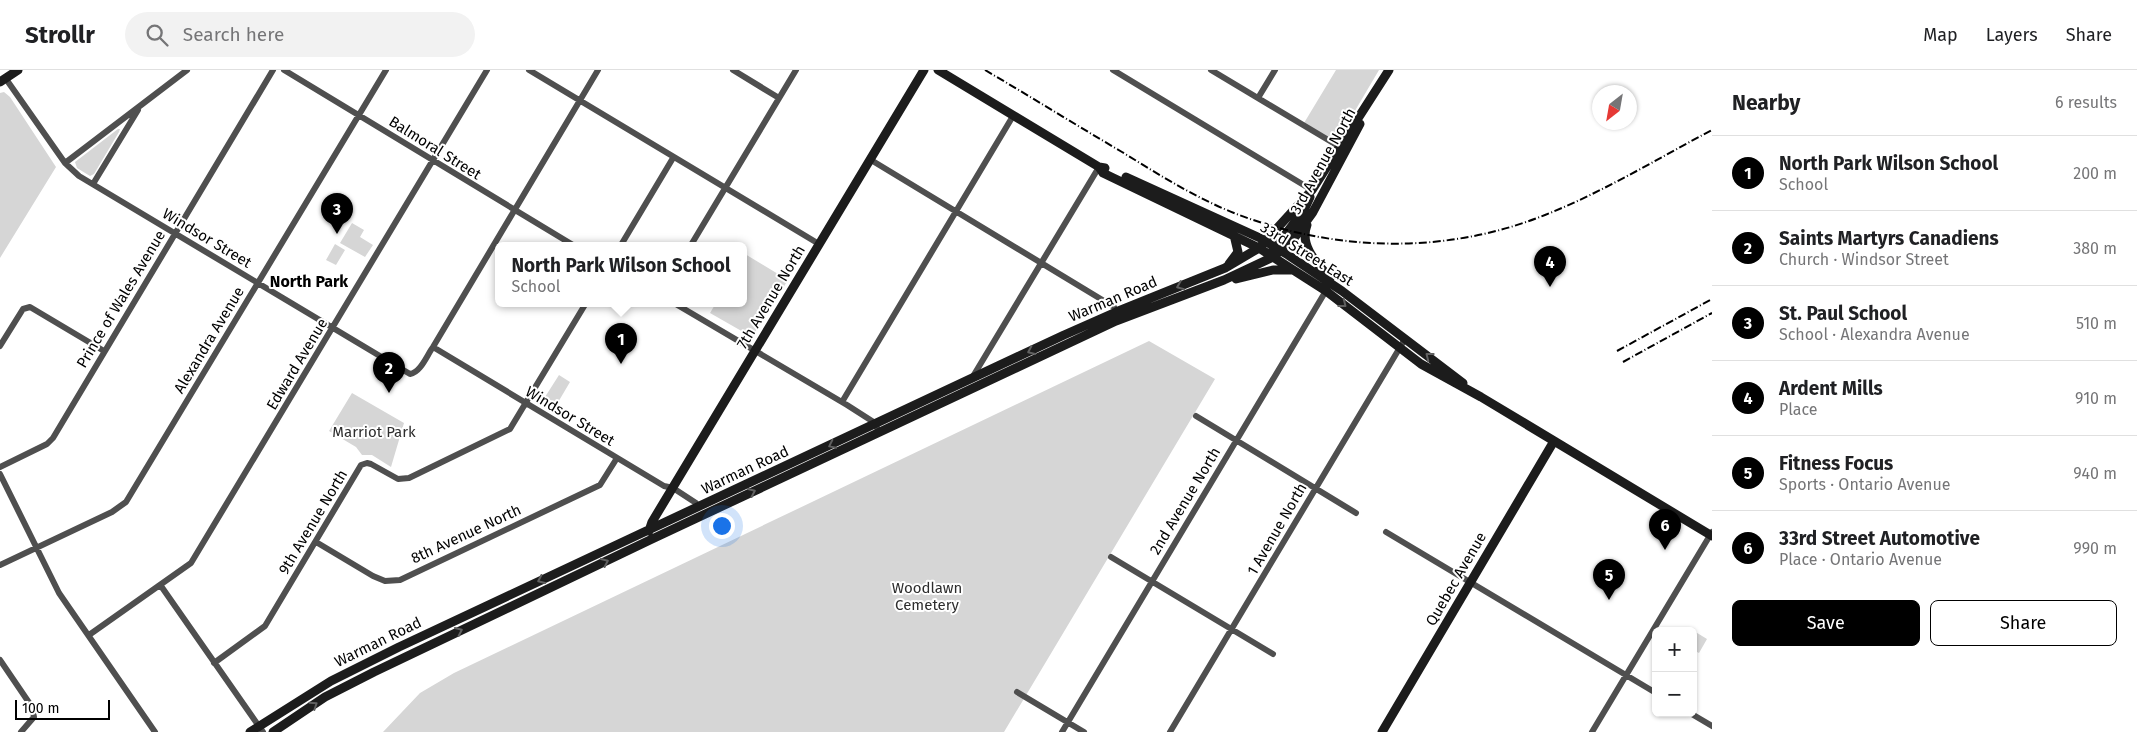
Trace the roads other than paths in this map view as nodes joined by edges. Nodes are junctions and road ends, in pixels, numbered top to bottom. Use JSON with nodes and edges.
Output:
{"nodes":[{"id":1,"x":18,"y":70,"type":"edge"},
{"id":2,"x":186,"y":70,"type":"edge"},
{"id":3,"x":273,"y":70,"type":"edge"},
{"id":4,"x":284,"y":70,"type":"edge"},
{"id":5,"x":386,"y":70,"type":"edge"},
{"id":6,"x":487,"y":70,"type":"edge"},
{"id":7,"x":529,"y":70,"type":"edge"},
{"id":8,"x":598,"y":70,"type":"edge"},
{"id":9,"x":733,"y":70,"type":"edge"},
{"id":10,"x":796,"y":70,"type":"edge"},
{"id":11,"x":924,"y":70,"type":"edge"},
{"id":12,"x":938,"y":70,"type":"edge"},
{"id":13,"x":1113,"y":70,"type":"edge"},
{"id":14,"x":1211,"y":70,"type":"edge"},
{"id":15,"x":1275,"y":70,"type":"edge"},
{"id":16,"x":1389,"y":70,"type":"edge"},
{"id":17,"x":3,"y":81,"type":"edge"},
{"id":18,"x":1372,"y":97,"type":"junction"},
{"id":19,"x":780,"y":98,"type":"junction"},
{"id":20,"x":1258,"y":98,"type":"junction"},
{"id":21,"x":580,"y":101,"type":"junction"},
{"id":22,"x":140,"y":107,"type":"junction"},
{"id":23,"x":358,"y":116,"type":"junction"},
{"id":24,"x":1013,"y":116,"type":"junction"},
{"id":25,"x":1340,"y":147,"type":"junction"},
{"id":26,"x":673,"y":158,"type":"junction"},
{"id":27,"x":871,"y":160,"type":"junction"},
{"id":28,"x":433,"y":161,"type":"junction"},
{"id":29,"x":66,"y":162,"type":"junction"},
{"id":30,"x":1099,"y":167,"type":"junction"},
{"id":31,"x":94,"y":184,"type":"junction"},
{"id":32,"x":725,"y":188,"type":"junction"},
{"id":33,"x":1312,"y":190,"type":"junction"},
{"id":34,"x":1320,"y":199,"type":"junction"},
{"id":35,"x":513,"y":210,"type":"junction"},
{"id":36,"x":957,"y":212,"type":"junction"},
{"id":37,"x":176,"y":233,"type":"junction"},
{"id":38,"x":1234,"y":235,"type":"junction"},
{"id":39,"x":568,"y":242,"type":"edge"},
{"id":40,"x":623,"y":242,"type":"edge"},
{"id":41,"x":693,"y":242,"type":"edge"},
{"id":42,"x":1266,"y":242,"type":"junction"},
{"id":43,"x":819,"y":244,"type":"junction"},
{"id":44,"x":1259,"y":248,"type":"junction"},
{"id":45,"x":1278,"y":249,"type":"junction"},
{"id":46,"x":1273,"y":257,"type":"junction"},
{"id":47,"x":1042,"y":264,"type":"junction"},
{"id":48,"x":1225,"y":268,"type":"junction"},
{"id":49,"x":1295,"y":270,"type":"junction"},
{"id":50,"x":258,"y":283,"type":"junction"},
{"id":51,"x":1214,"y":283,"type":"junction"},
{"id":52,"x":1328,"y":287,"type":"junction"},
{"id":53,"x":1342,"y":291,"type":"junction"},
{"id":54,"x":584,"y":307,"type":"edge"},
{"id":55,"x":681,"y":307,"type":"edge"},
{"id":56,"x":1116,"y":312,"type":"junction"},
{"id":57,"x":333,"y":328,"type":"junction"},
{"id":58,"x":1405,"y":339,"type":"junction"},
{"id":59,"x":0,"y":346,"type":"edge"},
{"id":60,"x":433,"y":347,"type":"junction"},
{"id":61,"x":1399,"y":348,"type":"junction"},
{"id":62,"x":104,"y":351,"type":"junction"},
{"id":63,"x":755,"y":352,"type":"junction"},
{"id":64,"x":972,"y":379,"type":"junction"},
{"id":65,"x":1481,"y":397,"type":"junction"},
{"id":66,"x":842,"y":402,"type":"junction"},
{"id":67,"x":526,"y":403,"type":"junction"},
{"id":68,"x":1196,"y":416,"type":"dead end"},
{"id":69,"x":878,"y":428,"type":"junction"},
{"id":70,"x":1236,"y":440,"type":"junction"},
{"id":71,"x":1554,"y":441,"type":"junction"},
{"id":72,"x":617,"y":458,"type":"junction"},
{"id":73,"x":0,"y":467,"type":"edge"},
{"id":74,"x":0,"y":474,"type":"edge"},
{"id":75,"x":673,"y":488,"type":"junction"},
{"id":76,"x":1315,"y":488,"type":"junction"},
{"id":77,"x":697,"y":508,"type":"junction"},
{"id":78,"x":1356,"y":512,"type":"dead end"},
{"id":79,"x":649,"y":529,"type":"junction"},
{"id":80,"x":1386,"y":532,"type":"dead end"},
{"id":81,"x":1711,"y":534,"type":"edge"},
{"id":82,"x":650,"y":540,"type":"junction"},
{"id":83,"x":316,"y":542,"type":"junction"},
{"id":84,"x":36,"y":548,"type":"junction"},
{"id":85,"x":1111,"y":557,"type":"dead end"},
{"id":86,"x":0,"y":565,"type":"edge"},
{"id":87,"x":1152,"y":581,"type":"junction"},
{"id":88,"x":1470,"y":582,"type":"junction"},
{"id":89,"x":161,"y":586,"type":"junction"},
{"id":90,"x":1232,"y":630,"type":"junction"},
{"id":91,"x":89,"y":636,"type":"junction"},
{"id":92,"x":1273,"y":654,"type":"dead end"},
{"id":93,"x":0,"y":660,"type":"edge"},
{"id":94,"x":214,"y":663,"type":"junction"},
{"id":95,"x":1626,"y":676,"type":"junction"},
{"id":96,"x":1652,"y":691,"type":"edge"},
{"id":97,"x":1017,"y":692,"type":"dead end"},
{"id":98,"x":1697,"y":717,"type":"edge"},
{"id":99,"x":1068,"y":722,"type":"junction"},
{"id":100,"x":1712,"y":726,"type":"edge"},
{"id":101,"x":257,"y":730,"type":"edge"},
{"id":102,"x":153,"y":731,"type":"edge"},
{"id":103,"x":21,"y":732,"type":"edge"},
{"id":104,"x":273,"y":732,"type":"edge"},
{"id":105,"x":1062,"y":732,"type":"edge"},
{"id":106,"x":1084,"y":732,"type":"edge"},
{"id":107,"x":1170,"y":732,"type":"edge"},
{"id":108,"x":1382,"y":732,"type":"edge"},
{"id":109,"x":1592,"y":732,"type":"edge"}],
"edges":[{"from":1,"to":17,"type":"main road"},
{"from":2,"to":22,"type":"street"},
{"from":3,"to":37,"type":"street","name":"Prince of Wales Avenue"},
{"from":4,"to":23,"type":"street","name":"Balmoral Street"},
{"from":5,"to":23,"type":"street","name":"Alexandra Avenue"},
{"from":6,"to":28,"type":"street","name":"Edward Avenue"},
{"from":7,"to":21,"type":"street"},
{"from":8,"to":21,"type":"street"},
{"from":9,"to":19,"type":"street"},
{"from":10,"to":19,"type":"street"},
{"from":11,"to":27,"type":"main road","name":"7th Avenue North"},
{"from":12,"to":24,"type":"main road","name":"33rd Street East"},
{"from":13,"to":33,"type":"street"},
{"from":14,"to":20,"type":"street"},
{"from":15,"to":20,"type":"street"},
{"from":16,"to":18,"type":"main road","name":"3rd Avenue North"},
{"from":17,"to":29,"type":"street","name":"Windsor Street"},
{"from":18,"to":25,"type":"main road","name":"3rd Avenue North"},
{"from":18,"to":34,"type":"main road","name":"3rd Avenue North"},
{"from":19,"to":32,"type":"street"},
{"from":20,"to":25,"type":"street"},
{"from":21,"to":26,"type":"street"},
{"from":21,"to":35,"type":"street"},
{"from":22,"to":29,"type":"street"},
{"from":22,"to":31,"type":"street"},
{"from":23,"to":28,"type":"street","name":"Balmoral Street"},
{"from":23,"to":50,"type":"street","name":"Alexandra Avenue"},
{"from":24,"to":30,"type":"main road","name":"33rd Street East"},
{"from":24,"to":36,"type":"street"},
{"from":25,"to":33,"type":"main road","name":"3rd Avenue North"},
{"from":26,"to":32,"type":"street"},
{"from":26,"to":40,"type":"street"},
{"from":27,"to":36,"type":"street"},
{"from":27,"to":43,"type":"main road","name":"7th Avenue North"},
{"from":28,"to":35,"type":"street","name":"Balmoral Street"},
{"from":28,"to":57,"type":"street","name":"Edward Avenue"},
{"from":29,"to":31,"type":"street","name":"Windsor Street"},
{"from":30,"to":38,"type":"main road","name":"33rd Street East"},
{"from":30,"to":42,"type":"main road","name":"33rd Street East"},
{"from":30,"to":47,"type":"street"},
{"from":31,"to":37,"type":"street","name":"Windsor Street"},
{"from":32,"to":41,"type":"street"},
{"from":32,"to":43,"type":"street"},
{"from":33,"to":42,"type":"main road","name":"3rd Avenue North"},
{"from":33,"to":45,"type":"main road"},
{"from":34,"to":45,"type":"main road","name":"3rd Avenue North"},
{"from":34,"to":53,"type":"main road"},
{"from":35,"to":39,"type":"street","name":"Balmoral Street"},
{"from":35,"to":60,"type":"street"},
{"from":36,"to":47,"type":"street"},
{"from":36,"to":66,"type":"street"},
{"from":37,"to":50,"type":"street","name":"Windsor Street"},
{"from":37,"to":62,"type":"street","name":"Prince of Wales Avenue"},
{"from":38,"to":44,"type":"main road","name":"33rd Street East"},
{"from":38,"to":48,"type":"main road"},
{"from":42,"to":44,"type":"main road","name":"3rd Avenue North"},
{"from":42,"to":45,"type":"main road","name":"33rd Street East"},
{"from":43,"to":63,"type":"main road","name":"7th Avenue North"},
{"from":44,"to":46,"type":"main road","name":"33rd Street East"},
{"from":44,"to":48,"type":"main road","name":"Warman Road"},
{"from":45,"to":46,"type":"main road","name":"3rd Avenue North"},
{"from":45,"to":52,"type":"main road","name":"33rd Street East"},
{"from":46,"to":49,"type":"main road","name":"33rd Street East"},
{"from":46,"to":51,"type":"main road","name":"Warman Road"},
{"from":47,"to":56,"type":"street"},
{"from":47,"to":64,"type":"street"},
{"from":48,"to":56,"type":"main road","name":"Warman Road","one_way":true},
{"from":49,"to":51,"type":"main road"},
{"from":49,"to":52,"type":"main road","name":"33rd Street East"},
{"from":50,"to":57,"type":"street","name":"Windsor Street"},
{"from":50,"to":84,"type":"street","name":"Alexandra Avenue"},
{"from":51,"to":69,"type":"main road","name":"Warman Road"},
{"from":52,"to":53,"type":"main road","name":"33rd Street East"},
{"from":52,"to":61,"type":"main road","name":"33rd Street East","one_way":true},
{"from":52,"to":70,"type":"street","name":"2nd Avenue North"},
{"from":53,"to":58,"type":"main road","name":"33rd Street East"},
{"from":54,"to":67,"type":"street","name":"9th Avenue North"},
{"from":55,"to":63,"type":"street"},
{"from":56,"to":64,"type":"main road","name":"Warman Road","one_way":true},
{"from":57,"to":60,"type":"street","name":"Windsor Street"},
{"from":57,"to":89,"type":"street","name":"Edward Avenue"},
{"from":58,"to":61,"type":"street","name":"1 Avenue North"},
{"from":65,"to":58,"type":"main road","name":"33rd Street East","one_way":true},
{"from":59,"to":62,"type":"street"},
{"from":60,"to":67,"type":"street","name":"Windsor Street"},
{"from":61,"to":65,"type":"main road","name":"33rd Street East"},
{"from":61,"to":76,"type":"street","name":"1 Avenue North"},
{"from":62,"to":73,"type":"street","name":"Prince of Wales Avenue"},
{"from":63,"to":66,"type":"street"},
{"from":63,"to":75,"type":"main road","name":"7th Avenue North"},
{"from":64,"to":69,"type":"main road","name":"Warman Road"},
{"from":65,"to":71,"type":"main road","name":"33rd Street East"},
{"from":66,"to":69,"type":"street"},
{"from":67,"to":72,"type":"street","name":"Windsor Street"},
{"from":67,"to":83,"type":"street","name":"9th Avenue North"},
{"from":68,"to":70,"type":"street"},
{"from":69,"to":77,"type":"main road","name":"Warman Road","one_way":true},
{"from":82,"to":69,"type":"main road","name":"Warman Road","one_way":true},
{"from":70,"to":76,"type":"street"},
{"from":70,"to":87,"type":"street","name":"2nd Avenue North"},
{"from":71,"to":81,"type":"main road","name":"33rd Street East"},
{"from":71,"to":88,"type":"main road","name":"Quebec Avenue"},
{"from":72,"to":75,"type":"street","name":"Windsor Street"},
{"from":72,"to":83,"type":"street","name":"8th Avenue North"},
{"from":74,"to":84,"type":"street"},
{"from":75,"to":77,"type":"street","name":"Windsor Street"},
{"from":75,"to":79,"type":"main road","name":"7th Avenue North"},
{"from":76,"to":78,"type":"street"},
{"from":76,"to":90,"type":"street","name":"1 Avenue North"},
{"from":77,"to":79,"type":"main road","name":"Warman Road"},
{"from":79,"to":82,"type":"main road"},
{"from":79,"to":101,"type":"main road","name":"Warman Road","one_way":true},
{"from":80,"to":88,"type":"street"},
{"from":81,"to":95,"type":"street"},
{"from":104,"to":82,"type":"main road","name":"Warman Road","one_way":true},
{"from":83,"to":94,"type":"street","name":"9th Avenue North"},
{"from":84,"to":86,"type":"street","name":"Alexandra Avenue"},
{"from":84,"to":91,"type":"street"},
{"from":85,"to":87,"type":"street"},
{"from":87,"to":90,"type":"street"},
{"from":87,"to":99,"type":"street","name":"2nd Avenue North"},
{"from":88,"to":95,"type":"street"},
{"from":88,"to":108,"type":"main road","name":"Quebec Avenue"},
{"from":89,"to":91,"type":"street","name":"Edward Avenue"},
{"from":89,"to":94,"type":"street"},
{"from":90,"to":92,"type":"street"},
{"from":90,"to":107,"type":"street","name":"1 Avenue North"},
{"from":91,"to":102,"type":"street"},
{"from":93,"to":103,"type":"street"},
{"from":94,"to":101,"type":"street"},
{"from":95,"to":96,"type":"street"},
{"from":95,"to":109,"type":"street"},
{"from":97,"to":99,"type":"street"},
{"from":98,"to":100,"type":"street"},
{"from":99,"to":105,"type":"street","name":"2nd Avenue North"},
{"from":99,"to":106,"type":"street"}]}
